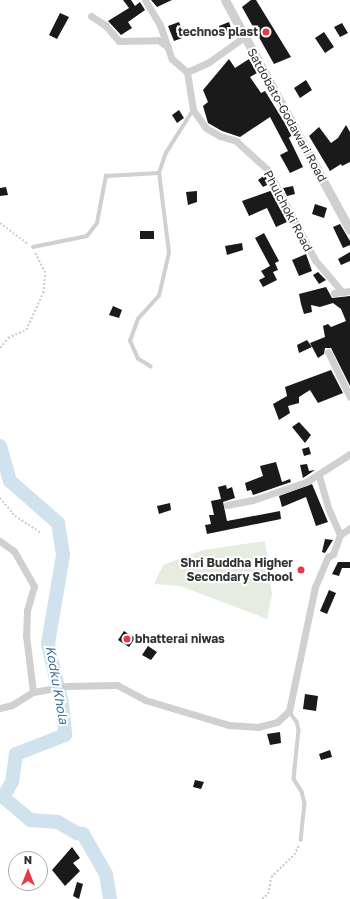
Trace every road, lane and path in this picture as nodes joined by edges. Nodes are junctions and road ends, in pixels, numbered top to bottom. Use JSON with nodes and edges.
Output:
{"nodes":[{"id":1,"x":145,"y":0,"type":"edge"},
{"id":2,"x":225,"y":0,"type":"edge"},
{"id":3,"x":92,"y":16,"type":"dead end"},
{"id":4,"x":244,"y":37,"type":"junction"},
{"id":5,"x":168,"y":47,"type":"junction"},
{"id":6,"x":187,"y":72,"type":"junction"},
{"id":7,"x":193,"y":110,"type":"junction"},
{"id":8,"x":159,"y":173,"type":"junction"},
{"id":9,"x":0,"y":223,"type":"edge"},
{"id":10,"x":350,"y":230,"type":"edge"},
{"id":11,"x":32,"y":247,"type":"junction"},
{"id":12,"x":346,"y":292,"type":"edge"},
{"id":13,"x":334,"y":293,"type":"dead end"},
{"id":14,"x":0,"y":348,"type":"edge"},
{"id":15,"x":328,"y":352,"type":"dead end"},
{"id":16,"x":151,"y":367,"type":"dead end"},
{"id":17,"x":350,"y":397,"type":"edge"},
{"id":18,"x":350,"y":454,"type":"edge"},
{"id":19,"x":319,"y":476,"type":"junction"},
{"id":20,"x":0,"y":498,"type":"edge"},
{"id":21,"x":227,"y":505,"type":"dead end"},
{"id":22,"x":350,"y":528,"type":"edge"},
{"id":23,"x":40,"y":532,"type":"dead end"},
{"id":24,"x":340,"y":535,"type":"junction"},
{"id":25,"x":0,"y":541,"type":"edge"},
{"id":26,"x":32,"y":692,"type":"junction"},
{"id":27,"x":0,"y":708,"type":"edge"},
{"id":28,"x":289,"y":711,"type":"junction"},
{"id":29,"x":301,"y":840,"type":"joint"},
{"id":30,"x":262,"y":899,"type":"edge"}],
"edges":[{"from":1,"to":5,"type":"street"},
{"from":2,"to":4,"type":"street","name":"Satdobato-Godawari Road"},
{"from":3,"to":5,"type":"street"},
{"from":4,"to":6,"type":"street"},
{"from":4,"to":10,"type":"street","name":"Satdobato-Godawari Road"},
{"from":5,"to":6,"type":"street"},
{"from":6,"to":7,"type":"street","name":"Phulchoki Road"},
{"from":7,"to":8,"type":"lane"},
{"from":7,"to":12,"type":"street","name":"Phulchoki Road"},
{"from":8,"to":11,"type":"lane"},
{"from":8,"to":16,"type":"lane"},
{"from":9,"to":11,"type":"path"},
{"from":11,"to":14,"type":"path"},
{"from":12,"to":13,"type":"street"},
{"from":15,"to":17,"type":"street"},
{"from":18,"to":19,"type":"street"},
{"from":19,"to":21,"type":"street"},
{"from":19,"to":24,"type":"street"},
{"from":20,"to":23,"type":"path"},
{"from":22,"to":24,"type":"street"},
{"from":24,"to":28,"type":"street"},
{"from":25,"to":26,"type":"street"},
{"from":26,"to":27,"type":"street"},
{"from":26,"to":28,"type":"street"},
{"from":28,"to":29,"type":"lane"},
{"from":29,"to":30,"type":"path"}]}
